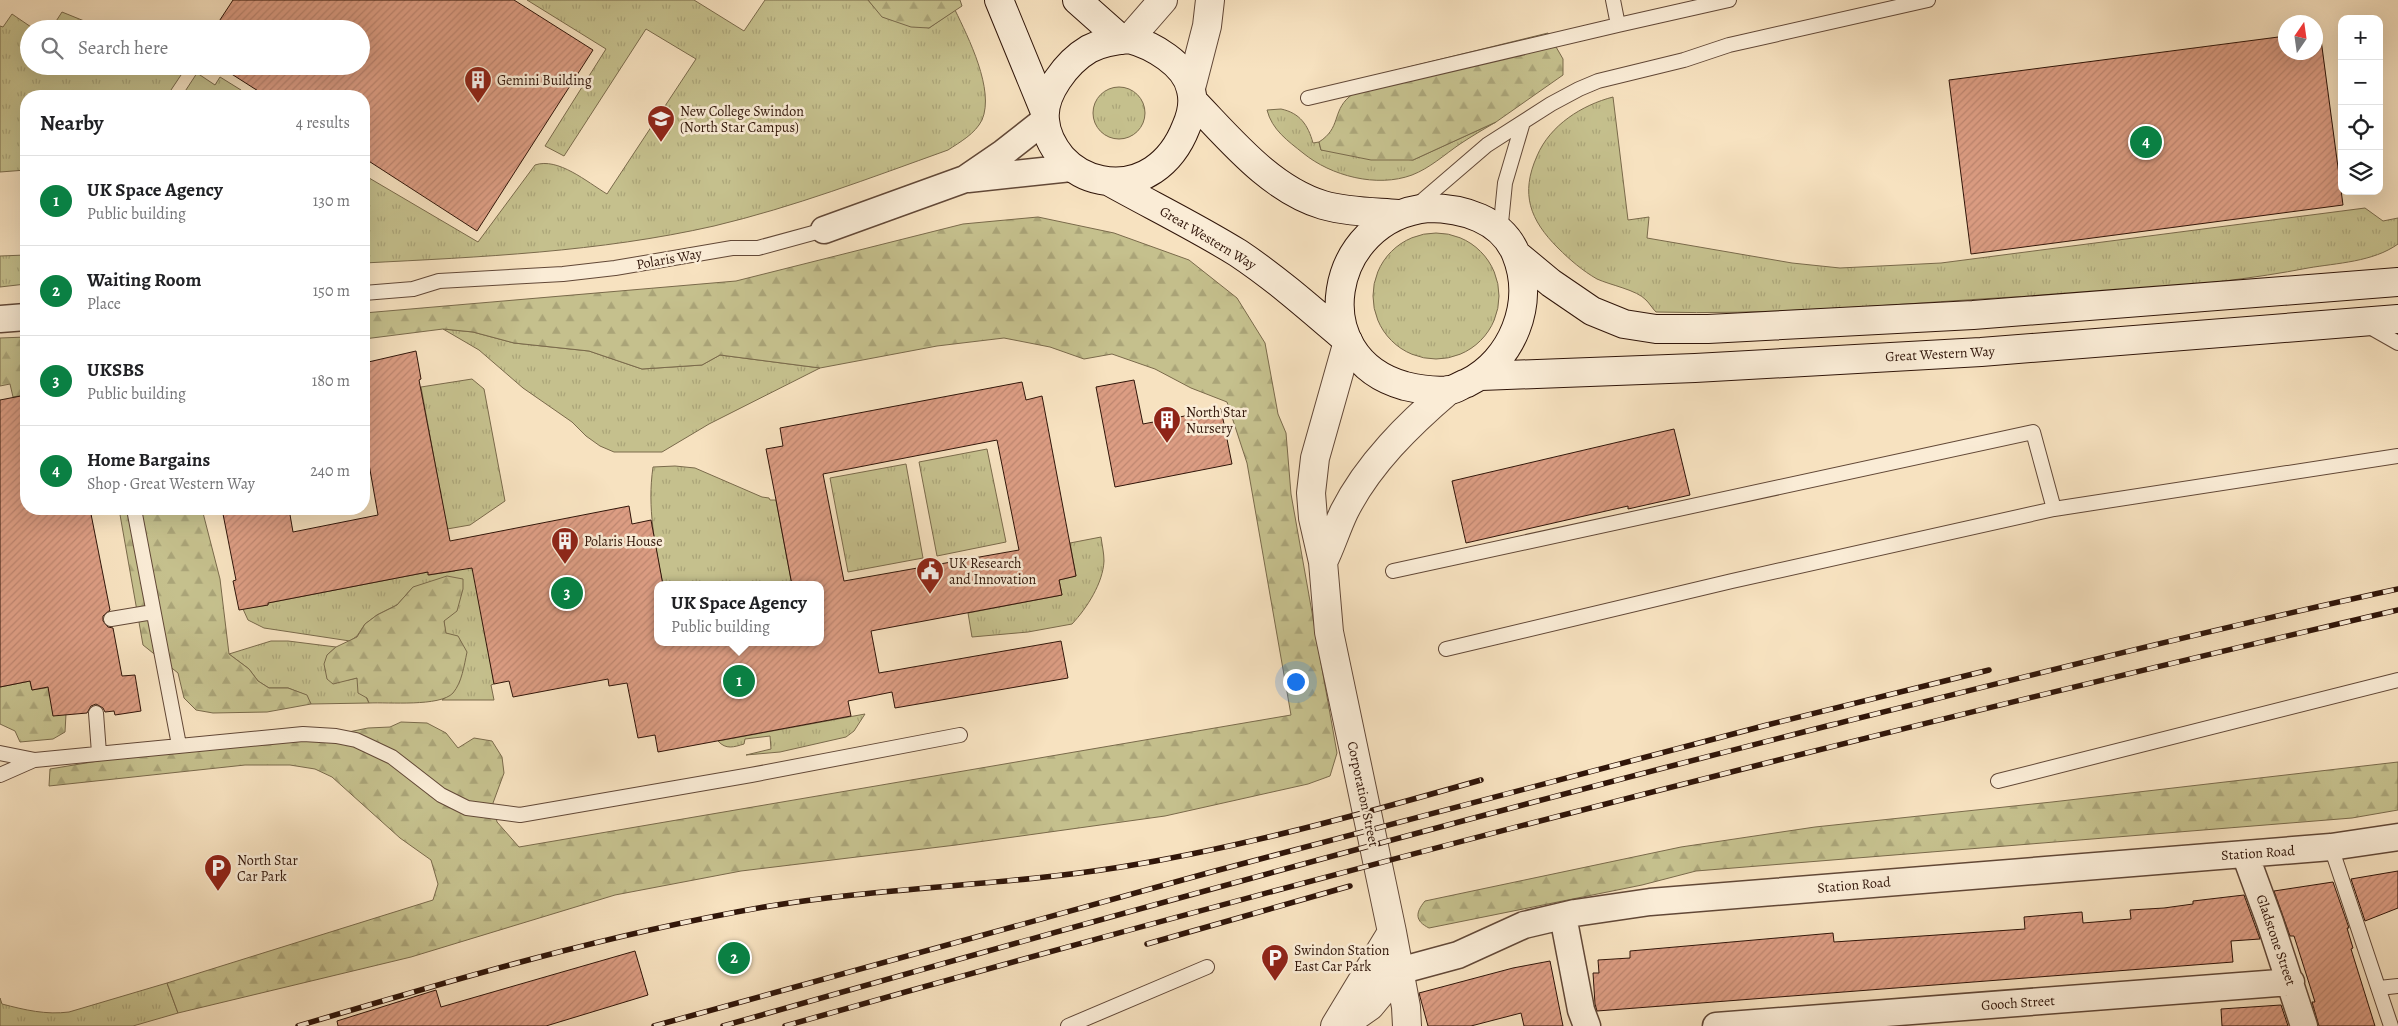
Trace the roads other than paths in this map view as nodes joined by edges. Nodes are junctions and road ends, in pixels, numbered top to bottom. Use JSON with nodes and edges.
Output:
{"nodes":[{"id":1,"x":999,"y":0,"type":"edge"},
{"id":2,"x":1077,"y":0,"type":"edge"},
{"id":3,"x":1163,"y":0,"type":"edge"},
{"id":4,"x":1210,"y":0,"type":"edge"},
{"id":5,"x":1613,"y":0,"type":"edge"},
{"id":6,"x":1729,"y":0,"type":"edge"},
{"id":7,"x":1928,"y":0,"type":"edge"},
{"id":8,"x":1618,"y":25,"type":"junction"},
{"id":9,"x":1126,"y":39,"type":"junction"},
{"id":10,"x":1192,"y":94,"type":"junction"},
{"id":11,"x":1308,"y":98,"type":"dead end"},
{"id":12,"x":1045,"y":116,"type":"junction"},
{"id":13,"x":1523,"y":122,"type":"junction"},
{"id":14,"x":1071,"y":168,"type":"junction"},
{"id":15,"x":965,"y":179,"type":"junction"},
{"id":16,"x":1108,"y":181,"type":"junction"},
{"id":17,"x":1405,"y":212,"type":"junction"},
{"id":18,"x":824,"y":230,"type":"joint"},
{"id":19,"x":1500,"y":233,"type":"junction"},
{"id":20,"x":1516,"y":254,"type":"junction"},
{"id":21,"x":2398,"y":282,"type":"edge"},
{"id":22,"x":370,"y":293,"type":"edge"},
{"id":23,"x":20,"y":317,"type":"edge"},
{"id":24,"x":0,"y":319,"type":"edge"},
{"id":25,"x":2398,"y":319,"type":"edge"},
{"id":26,"x":2362,"y":322,"type":"junction"},
{"id":27,"x":1348,"y":341,"type":"junction"},
{"id":28,"x":2398,"y":343,"type":"edge"},
{"id":29,"x":1481,"y":376,"type":"junction"},
{"id":30,"x":1449,"y":390,"type":"junction"},
{"id":31,"x":2398,"y":456,"type":"edge"},
{"id":32,"x":2054,"y":509,"type":"junction"},
{"id":33,"x":135,"y":515,"type":"edge"},
{"id":34,"x":1323,"y":562,"type":"junction"},
{"id":35,"x":1393,"y":572,"type":"dead end"},
{"id":36,"x":153,"y":612,"type":"junction"},
{"id":37,"x":112,"y":619,"type":"dead end"},
{"id":38,"x":1446,"y":649,"type":"dead end"},
{"id":39,"x":2398,"y":680,"type":"edge"},
{"id":40,"x":96,"y":712,"type":"dead end"},
{"id":41,"x":960,"y":735,"type":"dead end"},
{"id":42,"x":179,"y":745,"type":"junction"},
{"id":43,"x":0,"y":753,"type":"edge"},
{"id":44,"x":99,"y":753,"type":"junction"},
{"id":45,"x":35,"y":760,"type":"junction"},
{"id":46,"x":0,"y":775,"type":"edge"},
{"id":47,"x":1998,"y":781,"type":"dead end"},
{"id":48,"x":2398,"y":837,"type":"edge"},
{"id":49,"x":2331,"y":847,"type":"junction"},
{"id":50,"x":2245,"y":854,"type":"junction"},
{"id":51,"x":1563,"y":916,"type":"junction"},
{"id":52,"x":1392,"y":932,"type":"junction"},
{"id":53,"x":1207,"y":967,"type":"dead end"},
{"id":54,"x":1399,"y":971,"type":"junction"},
{"id":55,"x":2291,"y":982,"type":"junction"},
{"id":56,"x":2398,"y":986,"type":"edge"},
{"id":57,"x":2379,"y":988,"type":"junction"},
{"id":58,"x":1068,"y":1026,"type":"edge"},
{"id":59,"x":1335,"y":1026,"type":"edge"},
{"id":60,"x":1342,"y":1026,"type":"edge"},
{"id":61,"x":1407,"y":1026,"type":"edge"},
{"id":62,"x":1587,"y":1026,"type":"edge"},
{"id":63,"x":1716,"y":1026,"type":"edge"},
{"id":64,"x":2304,"y":1026,"type":"edge"},
{"id":65,"x":2390,"y":1026,"type":"edge"}],
"edges":[{"from":1,"to":12,"type":"main road"},
{"from":2,"to":9,"type":"main road"},
{"from":3,"to":9,"type":"main road"},
{"from":4,"to":10,"type":"main road"},
{"from":5,"to":8,"type":"lane"},
{"from":6,"to":8,"type":"lane"},
{"from":7,"to":13,"type":"lane"},
{"from":8,"to":11,"type":"lane"},
{"from":9,"to":10,"type":"main road"},
{"from":9,"to":12,"type":"main road"},
{"from":10,"to":16,"type":"main road"},
{"from":10,"to":17,"type":"main road"},
{"from":12,"to":14,"type":"main road"},
{"from":12,"to":15,"type":"street","name":"Polaris Way"},
{"from":13,"to":17,"type":"lane"},
{"from":13,"to":19,"type":"lane"},
{"from":14,"to":15,"type":"street","name":"Polaris Way"},
{"from":14,"to":16,"type":"main road"},
{"from":15,"to":18,"type":"street","name":"Polaris Way"},
{"from":16,"to":27,"type":"main road","name":"Great Western Way"},
{"from":17,"to":19,"type":"main road"},
{"from":17,"to":27,"type":"main road"},
{"from":18,"to":22,"type":"lane","name":"Polaris Way"},
{"from":19,"to":20,"type":"main road"},
{"from":20,"to":21,"type":"main road"},
{"from":20,"to":29,"type":"main road"},
{"from":23,"to":24,"type":"street"},
{"from":25,"to":26,"type":"main road","name":"Great Western Way"},
{"from":26,"to":28,"type":"lane"},
{"from":26,"to":29,"type":"main road","name":"Great Western Way"},
{"from":27,"to":30,"type":"main road"},
{"from":27,"to":34,"type":"main road","name":"Corporation Street"},
{"from":29,"to":30,"type":"main road"},
{"from":30,"to":34,"type":"main road","name":"Corporation Street"},
{"from":31,"to":32,"type":"lane"},
{"from":32,"to":35,"type":"lane"},
{"from":32,"to":38,"type":"lane"},
{"from":33,"to":36,"type":"lane"},
{"from":34,"to":52,"type":"main road","name":"Corporation Street"},
{"from":36,"to":37,"type":"lane"},
{"from":36,"to":42,"type":"lane"},
{"from":39,"to":47,"type":"lane"},
{"from":40,"to":44,"type":"lane"},
{"from":41,"to":42,"type":"lane"},
{"from":42,"to":44,"type":"lane"},
{"from":43,"to":45,"type":"lane"},
{"from":44,"to":45,"type":"lane"},
{"from":45,"to":46,"type":"lane"},
{"from":48,"to":49,"type":"street","name":"Station Road"},
{"from":49,"to":50,"type":"street","name":"Station Road"},
{"from":49,"to":57,"type":"lane"},
{"from":50,"to":51,"type":"street","name":"Station Road"},
{"from":50,"to":55,"type":"street","name":"Gladstone Street"},
{"from":51,"to":54,"type":"street","name":"Station Road"},
{"from":51,"to":62,"type":"street"},
{"from":52,"to":54,"type":"main road","name":"Corporation Street"},
{"from":52,"to":59,"type":"main road"},
{"from":53,"to":58,"type":"lane"},
{"from":54,"to":60,"type":"main road"},
{"from":54,"to":61,"type":"main road","name":"Corporation Street"},
{"from":55,"to":63,"type":"street","name":"Gooch Street"},
{"from":55,"to":64,"type":"street","name":"Gladstone Street"},
{"from":56,"to":57,"type":"lane"},
{"from":57,"to":65,"type":"lane"}]}
